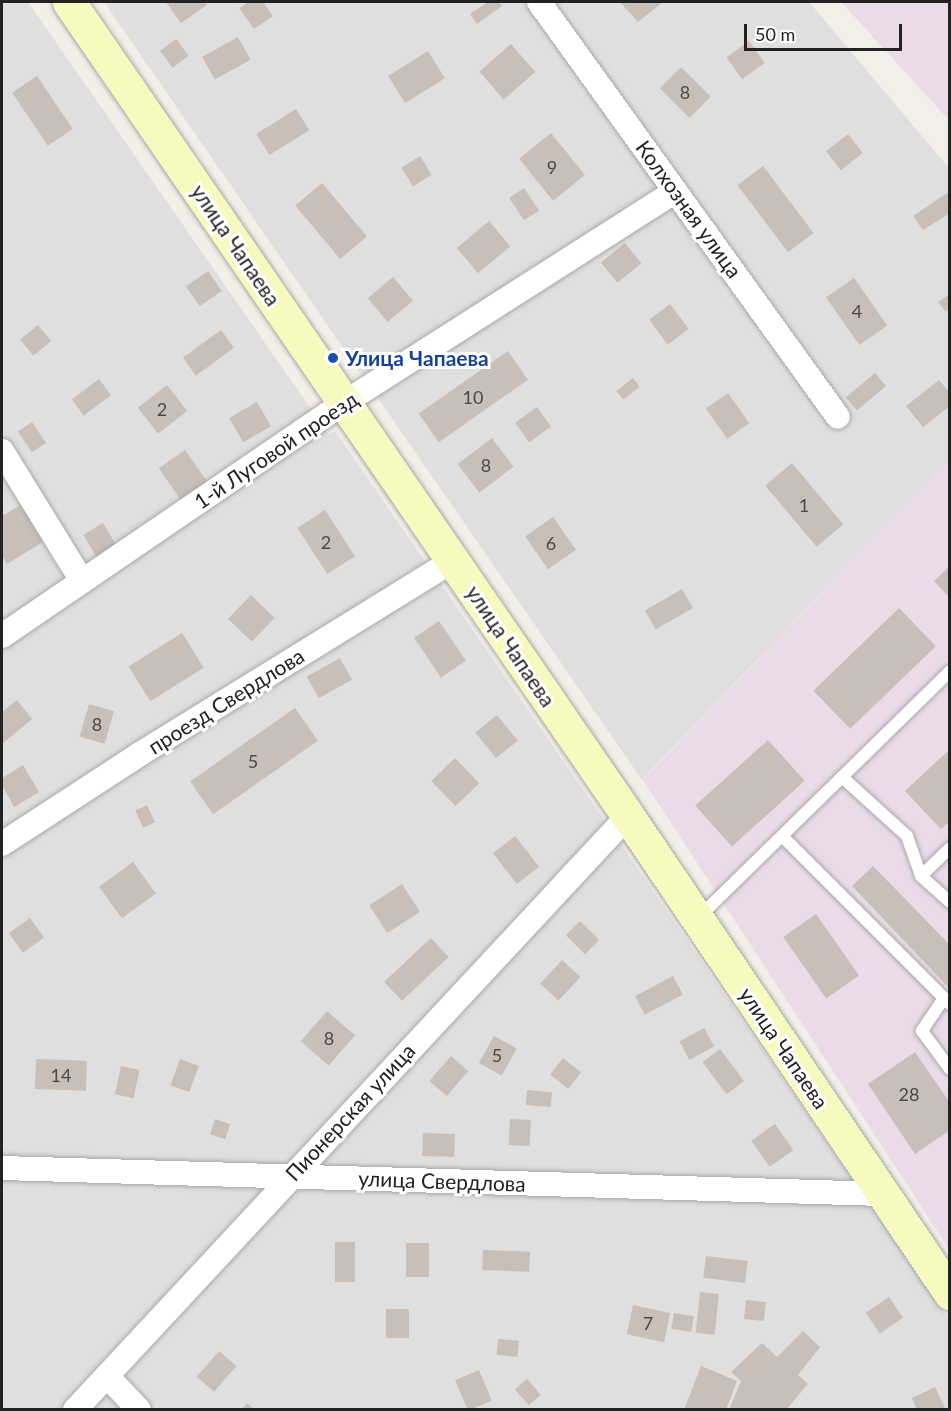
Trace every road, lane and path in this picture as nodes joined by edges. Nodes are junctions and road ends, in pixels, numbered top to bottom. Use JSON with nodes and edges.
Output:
{"nodes":[{"id":1,"x":69,"y":2,"type":"edge"},
{"id":2,"x":539,"y":2,"type":"edge"},
{"id":3,"x":675,"y":191,"type":"junction"},
{"id":4,"x":345,"y":403,"type":"junction"},
{"id":5,"x":838,"y":417,"type":"dead end"},
{"id":6,"x":2,"y":451,"type":"edge"},
{"id":7,"x":453,"y":561,"type":"junction"},
{"id":8,"x":82,"y":581,"type":"junction"},
{"id":9,"x":2,"y":636,"type":"edge"},
{"id":10,"x":950,"y":671,"type":"edge"},
{"id":11,"x":842,"y":777,"type":"junction"},
{"id":12,"x":628,"y":816,"type":"junction"},
{"id":13,"x":782,"y":836,"type":"junction"},
{"id":14,"x":2,"y":844,"type":"edge"},
{"id":15,"x":950,"y":848,"type":"edge"},
{"id":16,"x":921,"y":876,"type":"junction"},
{"id":17,"x":950,"y":902,"type":"edge"},
{"id":18,"x":697,"y":919,"type":"junction"},
{"id":19,"x":947,"y":1001,"type":"edge"},
{"id":20,"x":950,"y":1069,"type":"edge"},
{"id":21,"x":2,"y":1168,"type":"edge"},
{"id":22,"x":290,"y":1177,"type":"junction"},
{"id":23,"x":882,"y":1194,"type":"junction"},
{"id":24,"x":950,"y":1293,"type":"edge"},
{"id":25,"x":108,"y":1377,"type":"junction"},
{"id":26,"x":75,"y":1410,"type":"edge"},
{"id":27,"x":139,"y":1410,"type":"edge"}],
"edges":[{"from":1,"to":4,"type":"street","name":"улица Чапаева"},
{"from":2,"to":3,"type":"street","name":"Колхозная улица"},
{"from":3,"to":4,"type":"street","name":"1-й Луговой проезд"},
{"from":3,"to":5,"type":"street","name":"Колхозная улица"},
{"from":4,"to":7,"type":"street","name":"улица Чапаева"},
{"from":4,"to":8,"type":"street","name":"1-й Луговой проезд"},
{"from":6,"to":8,"type":"street"},
{"from":7,"to":12,"type":"street","name":"улица Чапаева"},
{"from":7,"to":14,"type":"street","name":"проезд Свердлова"},
{"from":8,"to":9,"type":"street","name":"1-й Луговой проезд"},
{"from":10,"to":11,"type":"lane"},
{"from":11,"to":13,"type":"lane"},
{"from":11,"to":16,"type":"lane"},
{"from":12,"to":18,"type":"street","name":"улица Чапаева"},
{"from":12,"to":22,"type":"street","name":"Пионерская улица"},
{"from":13,"to":18,"type":"lane"},
{"from":13,"to":19,"type":"lane"},
{"from":15,"to":16,"type":"lane"},
{"from":16,"to":17,"type":"lane"},
{"from":18,"to":23,"type":"street","name":"улица Чапаева"},
{"from":19,"to":20,"type":"lane"},
{"from":21,"to":22,"type":"street","name":"улица Свердлова"},
{"from":22,"to":23,"type":"street","name":"улица Свердлова"},
{"from":22,"to":25,"type":"street","name":"Пионерская улица"},
{"from":23,"to":24,"type":"street","name":"улица Чапаева"},
{"from":25,"to":26,"type":"street","name":"Пионерская улица"},
{"from":25,"to":27,"type":"street"}]}
